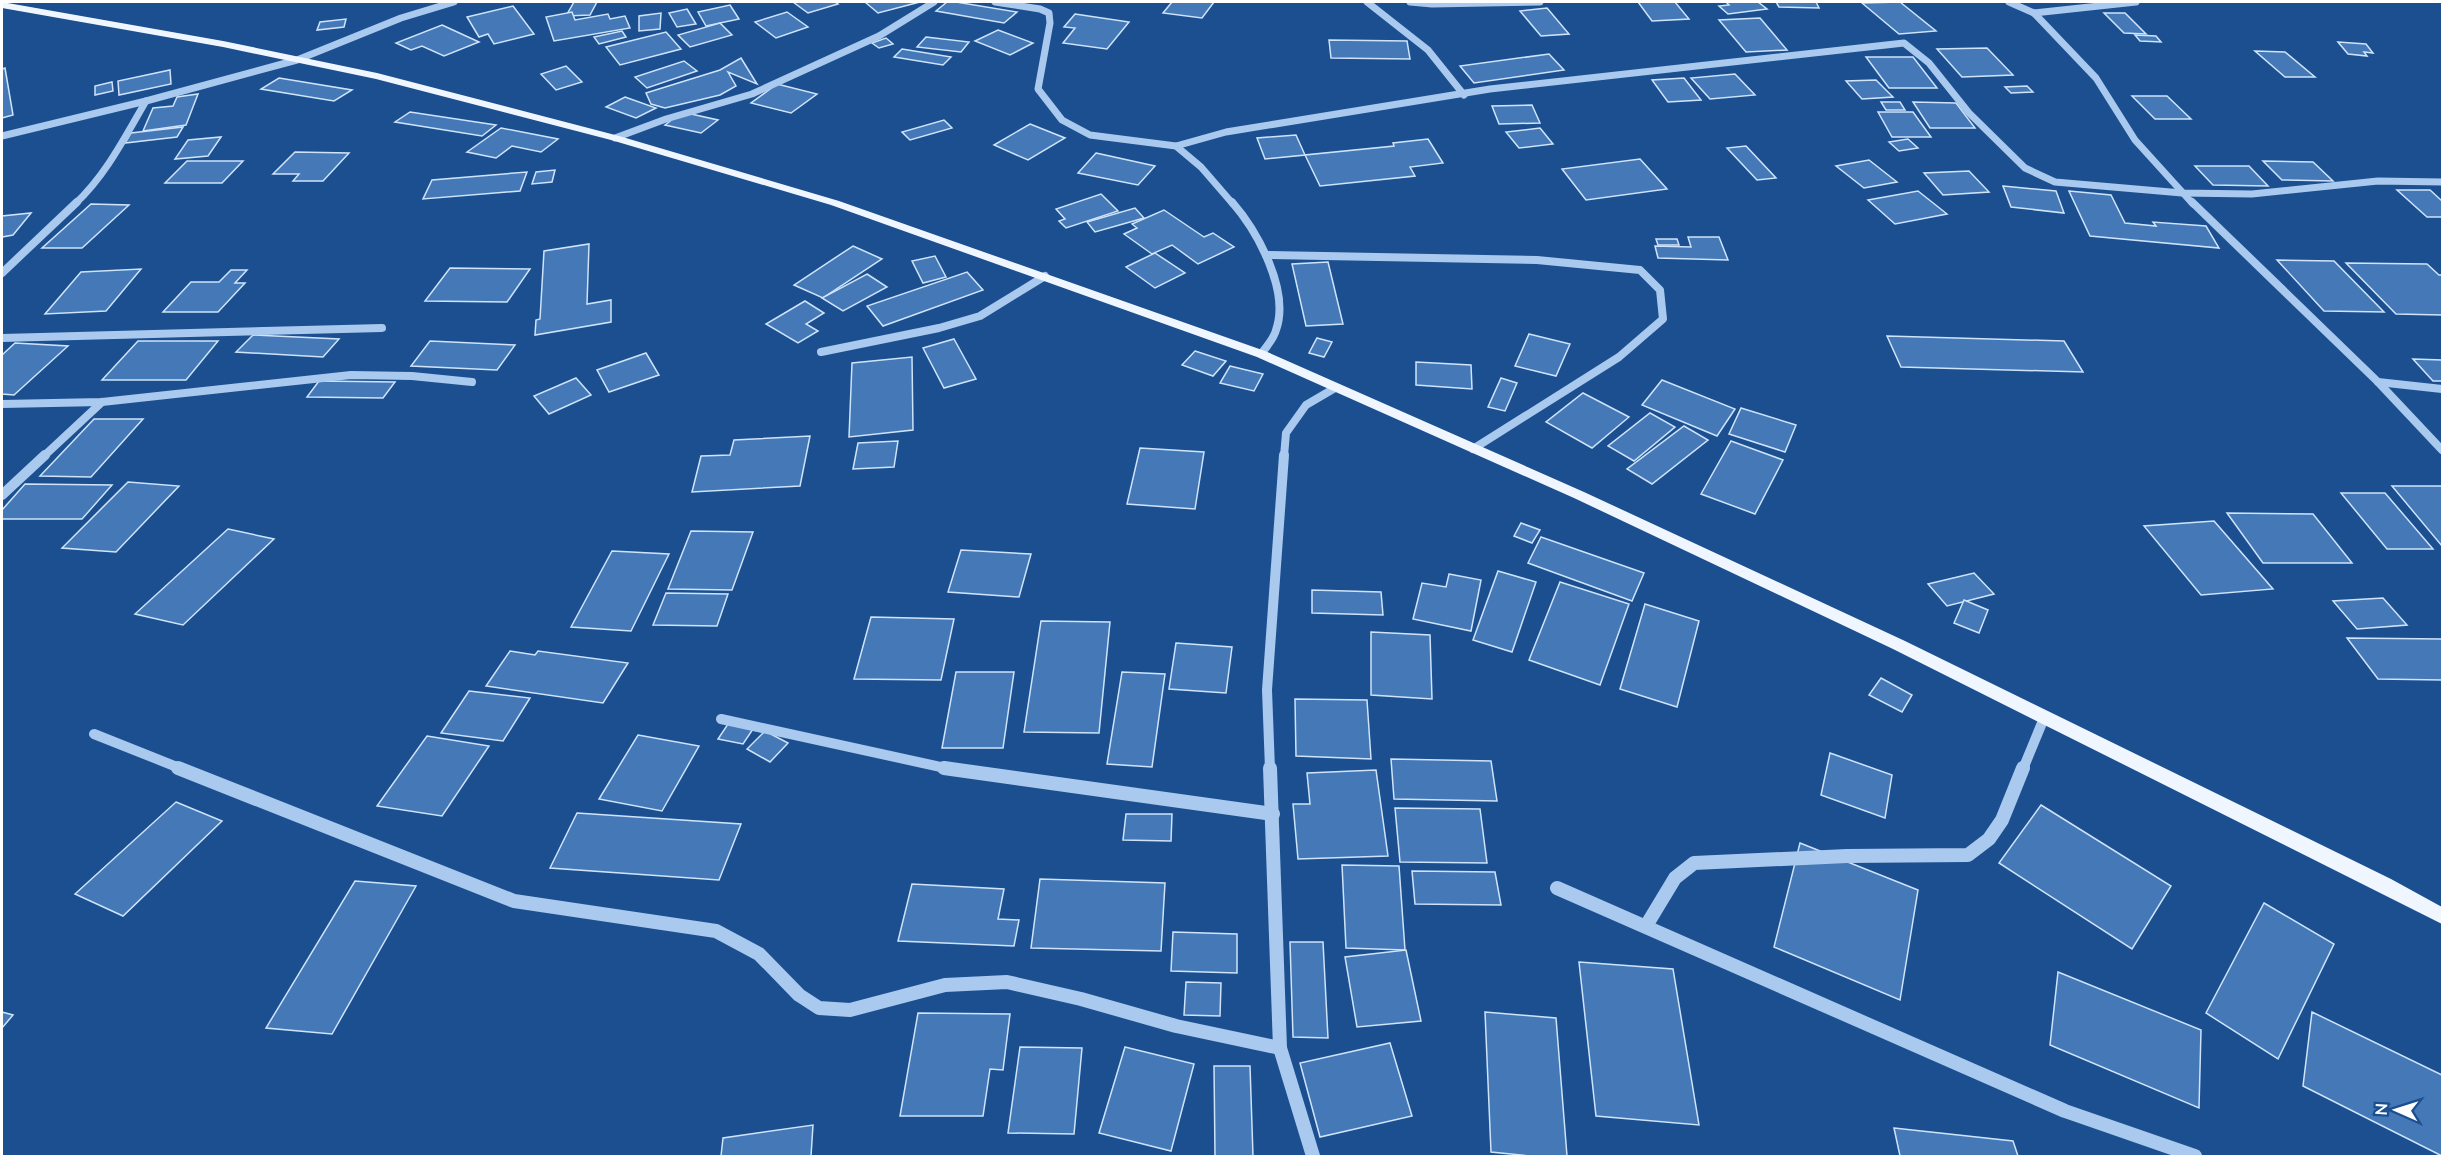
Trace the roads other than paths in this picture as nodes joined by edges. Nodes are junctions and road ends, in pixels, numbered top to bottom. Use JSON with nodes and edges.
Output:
{"nodes":[{"id":1,"x":454,"y":2,"type":"edge"},
{"id":2,"x":934,"y":2,"type":"edge"},
{"id":3,"x":996,"y":2,"type":"edge"},
{"id":4,"x":1367,"y":2,"type":"edge"},
{"id":5,"x":1410,"y":2,"type":"edge"},
{"id":6,"x":1540,"y":2,"type":"edge"},
{"id":7,"x":2008,"y":2,"type":"edge"},
{"id":8,"x":2136,"y":2,"type":"edge"},
{"id":9,"x":2,"y":3,"type":"edge"},
{"id":10,"x":2034,"y":13,"type":"junction"},
{"id":11,"x":297,"y":60,"type":"junction"},
{"id":12,"x":1464,"y":95,"type":"junction"},
{"id":13,"x":146,"y":101,"type":"junction"},
{"id":14,"x":2,"y":136,"type":"edge"},
{"id":15,"x":615,"y":138,"type":"junction"},
{"id":16,"x":1176,"y":147,"type":"junction"},
{"id":17,"x":2442,"y":182,"type":"edge"},
{"id":18,"x":2182,"y":193,"type":"junction"},
{"id":19,"x":1266,"y":255,"type":"junction"},
{"id":20,"x":2,"y":273,"type":"edge"},
{"id":21,"x":1045,"y":276,"type":"junction"},
{"id":22,"x":382,"y":328,"type":"dead end"},
{"id":23,"x":2,"y":338,"type":"edge"},
{"id":24,"x":821,"y":352,"type":"dead end"},
{"id":25,"x":1261,"y":354,"type":"junction"},
{"id":26,"x":472,"y":382,"type":"dead end"},
{"id":27,"x":2378,"y":382,"type":"junction"},
{"id":28,"x":1335,"y":388,"type":"junction"},
{"id":29,"x":2442,"y":389,"type":"edge"},
{"id":30,"x":102,"y":402,"type":"junction"},
{"id":31,"x":2,"y":404,"type":"edge"},
{"id":32,"x":1473,"y":449,"type":"junction"},
{"id":33,"x":2442,"y":450,"type":"edge"},
{"id":34,"x":2,"y":495,"type":"edge"},
{"id":35,"x":721,"y":718,"type":"dead end"},
{"id":36,"x":2044,"y":718,"type":"junction"},
{"id":37,"x":93,"y":734,"type":"dead end"},
{"id":38,"x":1273,"y":814,"type":"junction"},
{"id":39,"x":1557,"y":888,"type":"dead end"},
{"id":40,"x":2442,"y":916,"type":"edge"},
{"id":41,"x":1646,"y":926,"type":"junction"},
{"id":42,"x":1280,"y":1048,"type":"junction"},
{"id":43,"x":1313,"y":1156,"type":"edge"},
{"id":44,"x":2195,"y":1156,"type":"edge"}],
"edges":[{"from":1,"to":11,"type":"street"},
{"from":2,"to":15,"type":"street"},
{"from":3,"to":16,"type":"street"},
{"from":4,"to":12,"type":"street"},
{"from":5,"to":6,"type":"street"},
{"from":7,"to":10,"type":"street"},
{"from":8,"to":10,"type":"street"},
{"from":9,"to":11,"type":"main road"},
{"from":10,"to":18,"type":"street"},
{"from":11,"to":13,"type":"street"},
{"from":11,"to":15,"type":"main road"},
{"from":12,"to":16,"type":"street"},
{"from":12,"to":18,"type":"street"},
{"from":13,"to":14,"type":"street"},
{"from":13,"to":20,"type":"street"},
{"from":15,"to":21,"type":"main road"},
{"from":16,"to":19,"type":"street"},
{"from":17,"to":18,"type":"street"},
{"from":18,"to":27,"type":"street"},
{"from":19,"to":25,"type":"street"},
{"from":19,"to":32,"type":"street"},
{"from":21,"to":24,"type":"street"},
{"from":21,"to":25,"type":"main road"},
{"from":22,"to":23,"type":"street"},
{"from":25,"to":28,"type":"main road"},
{"from":26,"to":30,"type":"street"},
{"from":27,"to":29,"type":"street"},
{"from":27,"to":33,"type":"street"},
{"from":28,"to":32,"type":"main road"},
{"from":28,"to":38,"type":"street"},
{"from":30,"to":31,"type":"street"},
{"from":30,"to":34,"type":"street"},
{"from":32,"to":36,"type":"main road"},
{"from":35,"to":38,"type":"street"},
{"from":36,"to":40,"type":"main road"},
{"from":36,"to":41,"type":"street"},
{"from":37,"to":42,"type":"street"},
{"from":38,"to":42,"type":"street"},
{"from":39,"to":41,"type":"street"},
{"from":41,"to":44,"type":"street"},
{"from":42,"to":43,"type":"street"}]}
